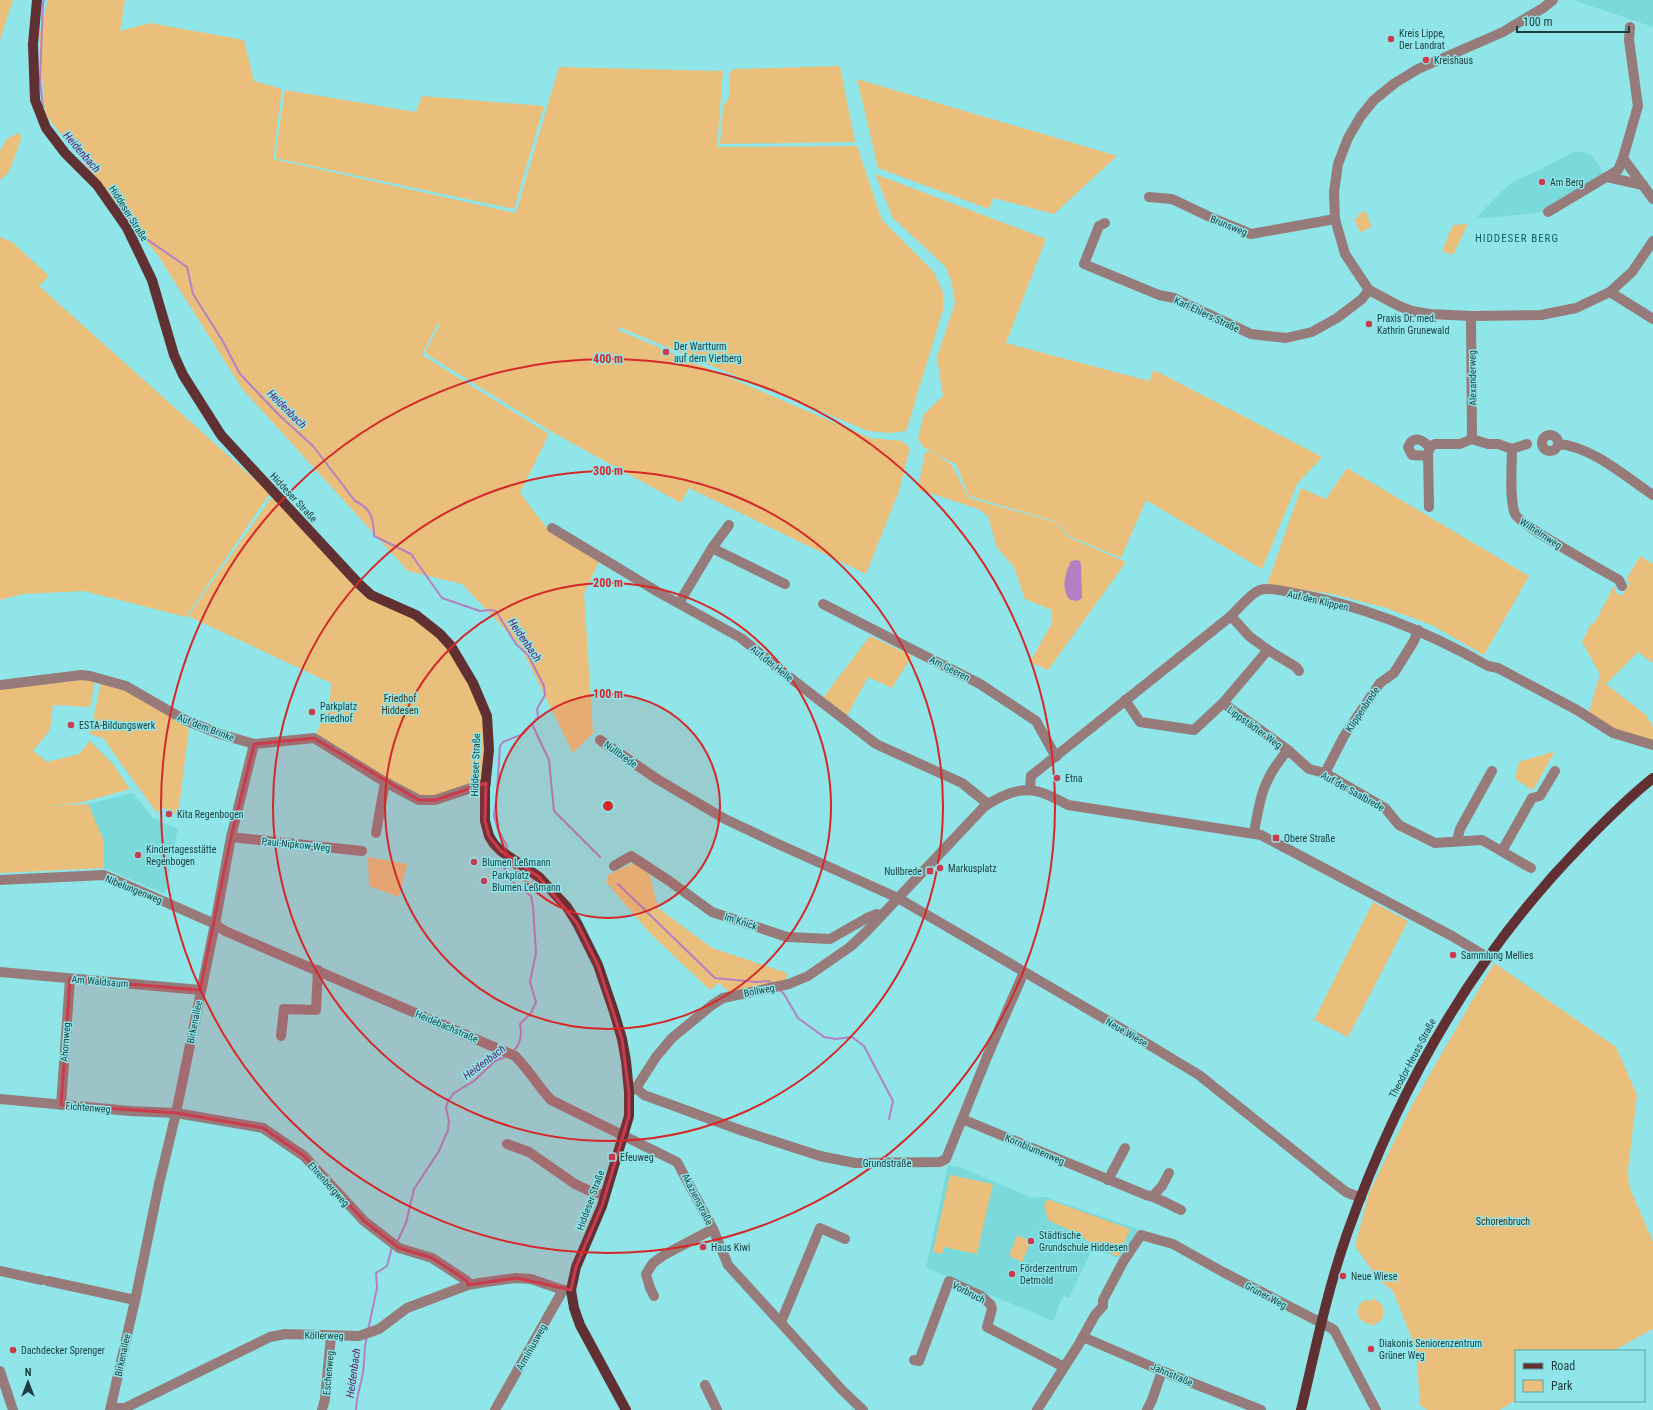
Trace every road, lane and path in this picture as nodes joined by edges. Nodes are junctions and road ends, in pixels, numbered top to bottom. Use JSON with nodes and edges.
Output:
{"nodes":[{"id":1,"x":38,"y":0,"type":"edge"},
{"id":2,"x":1553,"y":0,"type":"edge"},
{"id":3,"x":1630,"y":27,"type":"dead end"},
{"id":4,"x":1623,"y":158,"type":"junction"},
{"id":5,"x":1607,"y":177,"type":"junction"},
{"id":6,"x":1643,"y":185,"type":"junction"},
{"id":7,"x":1149,"y":197,"type":"dead end"},
{"id":8,"x":1653,"y":199,"type":"edge"},
{"id":9,"x":1548,"y":212,"type":"dead end"},
{"id":10,"x":1335,"y":219,"type":"junction"},
{"id":11,"x":1106,"y":223,"type":"dead end"},
{"id":12,"x":1653,"y":241,"type":"edge"},
{"id":13,"x":1369,"y":290,"type":"junction"},
{"id":14,"x":1610,"y":292,"type":"junction"},
{"id":15,"x":1471,"y":316,"type":"junction"},
{"id":16,"x":1653,"y":319,"type":"edge"},
{"id":17,"x":1472,"y":439,"type":"junction"},
{"id":18,"x":1527,"y":444,"type":"dead end"},
{"id":19,"x":1558,"y":444,"type":"dead end"},
{"id":20,"x":1512,"y":449,"type":"junction"},
{"id":21,"x":1653,"y":495,"type":"edge"},
{"id":22,"x":1429,"y":507,"type":"dead end"},
{"id":23,"x":729,"y":525,"type":"dead end"},
{"id":24,"x":552,"y":528,"type":"dead end"},
{"id":25,"x":712,"y":548,"type":"junction"},
{"id":26,"x":785,"y":584,"type":"dead end"},
{"id":27,"x":1622,"y":586,"type":"dead end"},
{"id":28,"x":679,"y":602,"type":"junction"},
{"id":29,"x":822,"y":604,"type":"dead end"},
{"id":30,"x":1231,"y":616,"type":"junction"},
{"id":31,"x":1418,"y":630,"type":"junction"},
{"id":32,"x":1268,"y":650,"type":"junction"},
{"id":33,"x":1298,"y":671,"type":"dead end"},
{"id":34,"x":0,"y":685,"type":"edge"},
{"id":35,"x":1125,"y":700,"type":"junction"},
{"id":36,"x":1223,"y":703,"type":"junction"},
{"id":37,"x":600,"y":740,"type":"dead end"},
{"id":38,"x":254,"y":744,"type":"junction"},
{"id":39,"x":1653,"y":745,"type":"edge"},
{"id":40,"x":1288,"y":750,"type":"junction"},
{"id":41,"x":1056,"y":757,"type":"junction"},
{"id":42,"x":1492,"y":771,"type":"dead end"},
{"id":43,"x":1555,"y":771,"type":"dead end"},
{"id":44,"x":1325,"y":773,"type":"junction"},
{"id":45,"x":1653,"y":778,"type":"edge"},
{"id":46,"x":385,"y":782,"type":"junction"},
{"id":47,"x":486,"y":782,"type":"junction"},
{"id":48,"x":1030,"y":789,"type":"junction"},
{"id":49,"x":988,"y":804,"type":"junction"},
{"id":50,"x":376,"y":833,"type":"dead end"},
{"id":51,"x":1254,"y":833,"type":"junction"},
{"id":52,"x":231,"y":837,"type":"junction"},
{"id":53,"x":1457,"y":841,"type":"junction"},
{"id":54,"x":362,"y":851,"type":"dead end"},
{"id":55,"x":1502,"y":851,"type":"junction"},
{"id":56,"x":614,"y":866,"type":"dead end"},
{"id":57,"x":1532,"y":868,"type":"dead end"},
{"id":58,"x":0,"y":880,"type":"edge"},
{"id":59,"x":898,"y":898,"type":"junction"},
{"id":60,"x":881,"y":916,"type":"junction"},
{"id":61,"x":215,"y":924,"type":"junction"},
{"id":62,"x":1487,"y":957,"type":"junction"},
{"id":63,"x":318,"y":970,"type":"junction"},
{"id":64,"x":0,"y":972,"type":"edge"},
{"id":65,"x":1024,"y":972,"type":"junction"},
{"id":66,"x":70,"y":979,"type":"junction"},
{"id":67,"x":200,"y":990,"type":"junction"},
{"id":68,"x":281,"y":1036,"type":"dead end"},
{"id":69,"x":633,"y":1090,"type":"junction"},
{"id":70,"x":0,"y":1099,"type":"edge"},
{"id":71,"x":61,"y":1104,"type":"junction"},
{"id":72,"x":176,"y":1113,"type":"junction"},
{"id":73,"x":962,"y":1119,"type":"junction"},
{"id":74,"x":624,"y":1136,"type":"junction"},
{"id":75,"x":507,"y":1144,"type":"dead end"},
{"id":76,"x":1125,"y":1148,"type":"dead end"},
{"id":77,"x":1169,"y":1173,"type":"dead end"},
{"id":78,"x":1108,"y":1180,"type":"junction"},
{"id":79,"x":605,"y":1195,"type":"junction"},
{"id":80,"x":1153,"y":1196,"type":"junction"},
{"id":81,"x":1361,"y":1198,"type":"junction"},
{"id":82,"x":1182,"y":1210,"type":"dead end"},
{"id":83,"x":713,"y":1229,"type":"junction"},
{"id":84,"x":845,"y":1239,"type":"dead end"},
{"id":85,"x":0,"y":1271,"type":"edge"},
{"id":86,"x":468,"y":1285,"type":"junction"},
{"id":87,"x":567,"y":1290,"type":"junction"},
{"id":88,"x":654,"y":1296,"type":"dead end"},
{"id":89,"x":134,"y":1300,"type":"junction"},
{"id":90,"x":781,"y":1322,"type":"junction"},
{"id":91,"x":1322,"y":1325,"type":"junction"},
{"id":92,"x":331,"y":1336,"type":"junction"},
{"id":93,"x":1083,"y":1337,"type":"junction"},
{"id":94,"x":914,"y":1360,"type":"dead end"},
{"id":95,"x":1064,"y":1368,"type":"junction"},
{"id":96,"x":0,"y":1371,"type":"edge"},
{"id":97,"x":1162,"y":1371,"type":"junction"},
{"id":98,"x":705,"y":1385,"type":"dead end"},
{"id":99,"x":111,"y":1409,"type":"edge"},
{"id":100,"x":13,"y":1410,"type":"edge"},
{"id":101,"x":322,"y":1410,"type":"edge"},
{"id":102,"x":495,"y":1410,"type":"edge"},
{"id":103,"x":626,"y":1410,"type":"edge"},
{"id":104,"x":717,"y":1410,"type":"edge"},
{"id":105,"x":863,"y":1410,"type":"edge"},
{"id":106,"x":1037,"y":1410,"type":"edge"},
{"id":107,"x":1147,"y":1410,"type":"edge"},
{"id":108,"x":1261,"y":1410,"type":"edge"},
{"id":109,"x":1301,"y":1410,"type":"edge"},
{"id":110,"x":1376,"y":1410,"type":"edge"}],
"edges":[{"from":1,"to":47,"type":"main road","name":"Hiddeser Straße"},
{"from":2,"to":10,"type":"street"},
{"from":3,"to":4,"type":"street"},
{"from":4,"to":5,"type":"street"},
{"from":4,"to":6,"type":"street"},
{"from":5,"to":6,"type":"street"},
{"from":5,"to":9,"type":"street"},
{"from":6,"to":8,"type":"street"},
{"from":7,"to":10,"type":"street","name":"Brunsweg"},
{"from":10,"to":13,"type":"street"},
{"from":11,"to":13,"type":"street","name":"Karl-Ehlers-Straße"},
{"from":12,"to":14,"type":"street"},
{"from":13,"to":15,"type":"street"},
{"from":14,"to":15,"type":"street"},
{"from":14,"to":16,"type":"street"},
{"from":15,"to":17,"type":"street","name":"Alexanderweg"},
{"from":17,"to":20,"type":"street"},
{"from":17,"to":22,"type":"street"},
{"from":18,"to":20,"type":"street"},
{"from":19,"to":21,"type":"street"},
{"from":20,"to":27,"type":"street","name":"Wilhelmweg"},
{"from":23,"to":25,"type":"street"},
{"from":24,"to":28,"type":"street","name":"Auf der Helle"},
{"from":25,"to":26,"type":"street"},
{"from":25,"to":28,"type":"street"},
{"from":28,"to":49,"type":"street","name":"Auf der Helle"},
{"from":29,"to":41,"type":"street","name":"Am Geeren"},
{"from":30,"to":31,"type":"street","name":"Auf den Klippen"},
{"from":30,"to":32,"type":"street"},
{"from":30,"to":35,"type":"street","name":"Auf den Klippen"},
{"from":31,"to":39,"type":"street","name":"Auf den Klippen"},
{"from":31,"to":44,"type":"street","name":"Klippenbrede"},
{"from":32,"to":33,"type":"street"},
{"from":32,"to":36,"type":"street","name":"Lippstädter Weg"},
{"from":34,"to":38,"type":"street","name":"Auf dem Brinke"},
{"from":35,"to":36,"type":"street","name":"Lippstädter Weg"},
{"from":35,"to":41,"type":"street","name":"Auf den Klippen"},
{"from":36,"to":40,"type":"street","name":"Lippstädter Weg"},
{"from":37,"to":59,"type":"street","name":"Nullbrede"},
{"from":38,"to":46,"type":"street","name":"Auf dem Brinke"},
{"from":38,"to":52,"type":"street","name":"Birkenallee"},
{"from":40,"to":44,"type":"street","name":"Auf der Saalbrede"},
{"from":40,"to":51,"type":"street"},
{"from":41,"to":48,"type":"street","name":"Auf den Klippen"},
{"from":42,"to":53,"type":"street"},
{"from":43,"to":55,"type":"street"},
{"from":44,"to":53,"type":"street","name":"Auf der Saalbrede"},
{"from":45,"to":62,"type":"main road","name":"Theodor-Heuss-Straße"},
{"from":46,"to":47,"type":"street","name":"Auf dem Brinke"},
{"from":46,"to":50,"type":"street"},
{"from":47,"to":69,"type":"main road","name":"Hiddeser Straße"},
{"from":48,"to":49,"type":"street"},
{"from":48,"to":51,"type":"street"},
{"from":49,"to":59,"type":"street"},
{"from":51,"to":62,"type":"street"},
{"from":52,"to":54,"type":"street","name":"Paul-Nipkow-Weg"},
{"from":52,"to":61,"type":"street","name":"Birkenallee"},
{"from":53,"to":55,"type":"street","name":"Auf der Saalbrede"},
{"from":55,"to":57,"type":"street","name":"Auf der Saalbrede"},
{"from":56,"to":60,"type":"street","name":"Im Knick"},
{"from":58,"to":61,"type":"street","name":"Nibelungenweg"},
{"from":59,"to":60,"type":"street","name":"Bollweg"},
{"from":59,"to":65,"type":"street","name":"Neue Wiese"},
{"from":60,"to":69,"type":"street","name":"Bollweg"},
{"from":61,"to":63,"type":"street","name":"Heidebachstraße"},
{"from":61,"to":67,"type":"street","name":"Birkenallee"},
{"from":62,"to":81,"type":"main road","name":"Theodor-Heuss-Straße"},
{"from":63,"to":68,"type":"street"},
{"from":63,"to":74,"type":"street","name":"Heidebachstraße"},
{"from":64,"to":66,"type":"street","name":"Am Waldsaum"},
{"from":65,"to":73,"type":"street","name":"Grundstraße"},
{"from":65,"to":81,"type":"street","name":"Neue Wiese"},
{"from":66,"to":67,"type":"street","name":"Am Waldsaum"},
{"from":66,"to":71,"type":"street","name":"Ahornweg"},
{"from":67,"to":72,"type":"street","name":"Birkenallee"},
{"from":69,"to":73,"type":"street","name":"Grundstraße"},
{"from":69,"to":74,"type":"main road","name":"Hiddeser Straße"},
{"from":70,"to":71,"type":"street","name":"Fichtenweg"},
{"from":71,"to":72,"type":"street","name":"Fichtenweg"},
{"from":72,"to":86,"type":"street","name":"Ehrenbergweg"},
{"from":72,"to":89,"type":"street","name":"Birkenallee"},
{"from":73,"to":78,"type":"street","name":"Kornblumenweg"},
{"from":74,"to":79,"type":"main road","name":"Hiddeser Straße"},
{"from":74,"to":83,"type":"street","name":"Akazienstraße"},
{"from":75,"to":79,"type":"street"},
{"from":76,"to":78,"type":"street"},
{"from":77,"to":80,"type":"street"},
{"from":78,"to":80,"type":"street","name":"Kornblumenweg"},
{"from":79,"to":87,"type":"main road","name":"Hiddeser Straße"},
{"from":80,"to":82,"type":"street","name":"Kornblumenweg"},
{"from":81,"to":91,"type":"main road","name":"Theodor-Heuss-Straße"},
{"from":83,"to":88,"type":"street"},
{"from":83,"to":90,"type":"street","name":"Akazienstraße"},
{"from":84,"to":90,"type":"street"},
{"from":85,"to":89,"type":"street"},
{"from":86,"to":87,"type":"street","name":"Köllerweg"},
{"from":86,"to":92,"type":"street","name":"Köllerweg"},
{"from":87,"to":102,"type":"street","name":"Arminiusweg"},
{"from":87,"to":103,"type":"main road","name":"Hiddeser Straße"},
{"from":89,"to":99,"type":"street","name":"Birkenallee"},
{"from":90,"to":105,"type":"street","name":"Akazienstraße"},
{"from":91,"to":93,"type":"street","name":"Grüner Weg"},
{"from":91,"to":109,"type":"main road","name":"Theodor-Heuss-Straße"},
{"from":91,"to":110,"type":"street","name":"Grüner Weg"},
{"from":92,"to":99,"type":"street","name":"Köllerweg"},
{"from":92,"to":101,"type":"street","name":"Eschenweg"},
{"from":93,"to":95,"type":"street"},
{"from":93,"to":97,"type":"street","name":"Jahnstraße"},
{"from":94,"to":95,"type":"street","name":"Vorbruch"},
{"from":95,"to":106,"type":"street"},
{"from":96,"to":100,"type":"street"},
{"from":97,"to":107,"type":"street"},
{"from":97,"to":108,"type":"street","name":"Jahnstraße"},
{"from":98,"to":104,"type":"street"}]}
